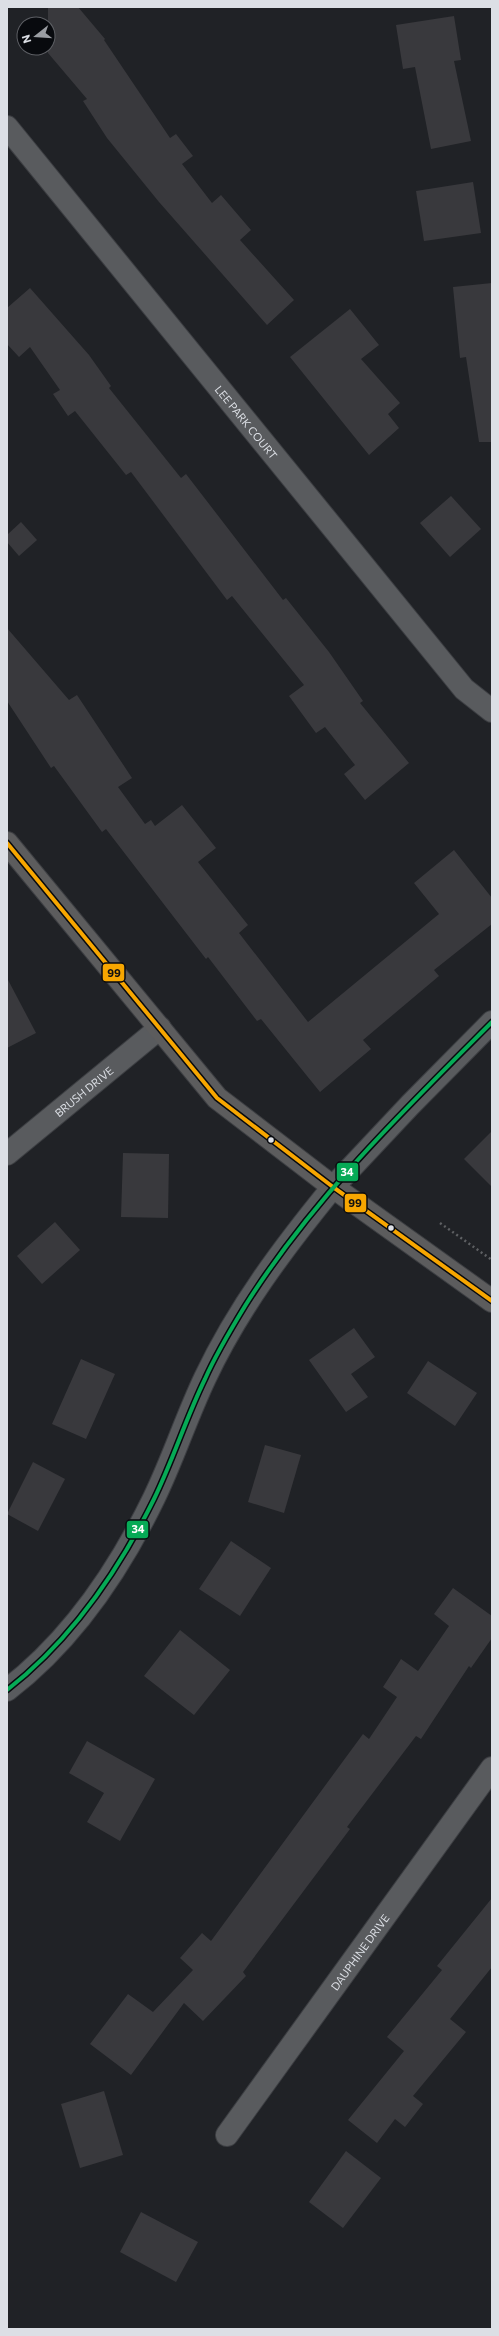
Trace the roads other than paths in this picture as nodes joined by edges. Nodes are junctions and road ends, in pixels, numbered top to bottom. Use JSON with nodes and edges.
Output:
{"nodes":[{"id":1,"x":7,"y":127,"type":"edge"},
{"id":2,"x":492,"y":711,"type":"edge"},
{"id":3,"x":7,"y":842,"type":"edge"},
{"id":4,"x":492,"y":1022,"type":"edge"},
{"id":5,"x":160,"y":1028,"type":"junction"},
{"id":6,"x":7,"y":1154,"type":"edge"},
{"id":7,"x":333,"y":1187,"type":"junction"},
{"id":8,"x":492,"y":1301,"type":"edge"},
{"id":9,"x":7,"y":1690,"type":"edge"},
{"id":10,"x":492,"y":1768,"type":"edge"},
{"id":11,"x":227,"y":2135,"type":"dead end"}],
"edges":[{"from":1,"to":2,"type":"street","name":"LEE PARK COURT"},
{"from":3,"to":5,"type":"main road"},
{"from":4,"to":7,"type":"street"},
{"from":5,"to":6,"type":"street","name":"BRUSH DRIVE"},
{"from":5,"to":7,"type":"main road"},
{"from":7,"to":8,"type":"main road"},
{"from":7,"to":9,"type":"street"},
{"from":10,"to":11,"type":"street","name":"DAUPHINE DRIVE"}]}
